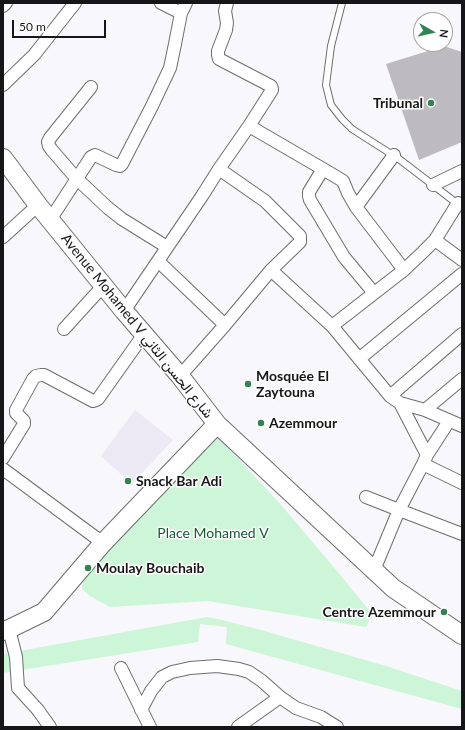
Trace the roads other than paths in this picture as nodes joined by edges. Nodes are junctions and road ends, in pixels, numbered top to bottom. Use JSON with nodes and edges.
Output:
{"nodes":[{"id":1,"x":6,"y":3,"type":"edge"},
{"id":2,"x":75,"y":3,"type":"edge"},
{"id":3,"x":161,"y":3,"type":"edge"},
{"id":4,"x":227,"y":3,"type":"edge"},
{"id":5,"x":342,"y":3,"type":"edge"},
{"id":6,"x":3,"y":6,"type":"edge"},
{"id":7,"x":183,"y":8,"type":"edge"},
{"id":8,"x":3,"y":85,"type":"edge"},
{"id":9,"x":91,"y":87,"type":"dead end"},
{"id":10,"x":249,"y":126,"type":"junction"},
{"id":11,"x":394,"y":155,"type":"junction"},
{"id":12,"x":3,"y":158,"type":"edge"},
{"id":13,"x":219,"y":169,"type":"junction"},
{"id":14,"x":323,"y":169,"type":"junction"},
{"id":15,"x":462,"y":171,"type":"edge"},
{"id":16,"x":76,"y":178,"type":"junction"},
{"id":17,"x":433,"y":185,"type":"junction"},
{"id":18,"x":38,"y":205,"type":"junction"},
{"id":19,"x":460,"y":205,"type":"edge"},
{"id":20,"x":356,"y":206,"type":"junction"},
{"id":21,"x":50,"y":220,"type":"junction"},
{"id":22,"x":3,"y":237,"type":"edge"},
{"id":23,"x":435,"y":240,"type":"junction"},
{"id":24,"x":167,"y":247,"type":"junction"},
{"id":25,"x":462,"y":260,"type":"edge"},
{"id":26,"x":158,"y":261,"type":"junction"},
{"id":27,"x":271,"y":270,"type":"junction"},
{"id":28,"x":404,"y":270,"type":"junction"},
{"id":29,"x":462,"y":274,"type":"edge"},
{"id":30,"x":104,"y":285,"type":"junction"},
{"id":31,"x":374,"y":292,"type":"junction"},
{"id":32,"x":124,"y":311,"type":"junction"},
{"id":33,"x":225,"y":325,"type":"junction"},
{"id":34,"x":332,"y":326,"type":"junction"},
{"id":35,"x":64,"y":329,"type":"dead end"},
{"id":36,"x":144,"y":334,"type":"junction"},
{"id":37,"x":462,"y":334,"type":"edge"},
{"id":38,"x":359,"y":359,"type":"junction"},
{"id":39,"x":180,"y":376,"type":"junction"},
{"id":40,"x":462,"y":379,"type":"edge"},
{"id":41,"x":390,"y":396,"type":"junction"},
{"id":42,"x":400,"y":403,"type":"junction"},
{"id":43,"x":425,"y":410,"type":"junction"},
{"id":44,"x":449,"y":421,"type":"junction"},
{"id":45,"x":217,"y":424,"type":"junction"},
{"id":46,"x":462,"y":426,"type":"edge"},
{"id":47,"x":3,"y":458,"type":"edge"},
{"id":48,"x":425,"y":460,"type":"junction"},
{"id":49,"x":3,"y":469,"type":"edge"},
{"id":50,"x":462,"y":483,"type":"edge"},
{"id":51,"x":366,"y":497,"type":"dead end"},
{"id":52,"x":398,"y":510,"type":"junction"},
{"id":53,"x":462,"y":534,"type":"edge"},
{"id":54,"x":104,"y":543,"type":"junction"},
{"id":55,"x":374,"y":570,"type":"junction"},
{"id":56,"x":6,"y":630,"type":"edge"},
{"id":57,"x":462,"y":635,"type":"edge"},
{"id":58,"x":121,"y":668,"type":"dead end"},
{"id":59,"x":280,"y":697,"type":"junction"},
{"id":60,"x":141,"y":710,"type":"junction"},
{"id":61,"x":50,"y":727,"type":"edge"},
{"id":62,"x":150,"y":727,"type":"edge"},
{"id":63,"x":238,"y":727,"type":"edge"},
{"id":64,"x":337,"y":727,"type":"edge"}],
"edges":[{"from":1,"to":6,"type":"street"},
{"from":2,"to":8,"type":"street"},
{"from":3,"to":7,"type":"street"},
{"from":4,"to":10,"type":"street"},
{"from":5,"to":11,"type":"lane"},
{"from":7,"to":16,"type":"street"},
{"from":9,"to":16,"type":"street"},
{"from":10,"to":13,"type":"street"},
{"from":10,"to":14,"type":"street"},
{"from":11,"to":17,"type":"lane"},
{"from":11,"to":20,"type":"street"},
{"from":12,"to":18,"type":"main road","name":"Avenue Mohamed V شارع الحسن الثاني"},
{"from":13,"to":24,"type":"street"},
{"from":13,"to":27,"type":"street"},
{"from":14,"to":20,"type":"street"},
{"from":14,"to":31,"type":"street"},
{"from":15,"to":17,"type":"street"},
{"from":16,"to":21,"type":"street"},
{"from":16,"to":24,"type":"street"},
{"from":17,"to":19,"type":"lane"},
{"from":18,"to":21,"type":"main road","name":"Avenue Mohamed V شارع الحسن الثاني"},
{"from":18,"to":22,"type":"street"},
{"from":19,"to":23,"type":"street"},
{"from":20,"to":28,"type":"street"},
{"from":21,"to":30,"type":"main road","name":"Avenue Mohamed V شارع الحسن الثاني"},
{"from":23,"to":25,"type":"street"},
{"from":23,"to":28,"type":"street"},
{"from":24,"to":26,"type":"street"},
{"from":26,"to":32,"type":"street"},
{"from":26,"to":33,"type":"street"},
{"from":27,"to":33,"type":"street"},
{"from":27,"to":34,"type":"street"},
{"from":28,"to":31,"type":"street"},
{"from":29,"to":38,"type":"street"},
{"from":30,"to":32,"type":"main road","name":"Avenue Mohamed V شارع الحسن الثاني"},
{"from":30,"to":35,"type":"street"},
{"from":31,"to":34,"type":"street"},
{"from":32,"to":36,"type":"main road","name":"Avenue Mohamed V شارع الحسن الثاني"},
{"from":33,"to":39,"type":"street"},
{"from":34,"to":38,"type":"street"},
{"from":36,"to":39,"type":"main road","name":"Avenue Mohamed V شارع الحسن الثاني"},
{"from":36,"to":47,"type":"street"},
{"from":37,"to":41,"type":"street"},
{"from":38,"to":41,"type":"street"},
{"from":39,"to":45,"type":"main road","name":"Avenue Mohamed V شارع الحسن الثاني"},
{"from":40,"to":43,"type":"street"},
{"from":41,"to":42,"type":"street"},
{"from":42,"to":43,"type":"street"},
{"from":42,"to":48,"type":"street"},
{"from":43,"to":44,"type":"street"},
{"from":44,"to":46,"type":"street"},
{"from":44,"to":48,"type":"street"},
{"from":45,"to":54,"type":"main road","name":"Avenue Mohamed V شارع الحسن الثاني"},
{"from":45,"to":55,"type":"main road"},
{"from":48,"to":50,"type":"street"},
{"from":48,"to":52,"type":"street"},
{"from":49,"to":54,"type":"street"},
{"from":51,"to":52,"type":"street"},
{"from":52,"to":53,"type":"street"},
{"from":52,"to":55,"type":"street"},
{"from":54,"to":56,"type":"main road","name":"Avenue Mohamed V شارع الحسن الثاني"},
{"from":55,"to":57,"type":"main road"},
{"from":56,"to":61,"type":"street"},
{"from":58,"to":60,"type":"street"},
{"from":59,"to":60,"type":"street"},
{"from":59,"to":63,"type":"street"},
{"from":59,"to":64,"type":"street"},
{"from":60,"to":62,"type":"street"}]}
